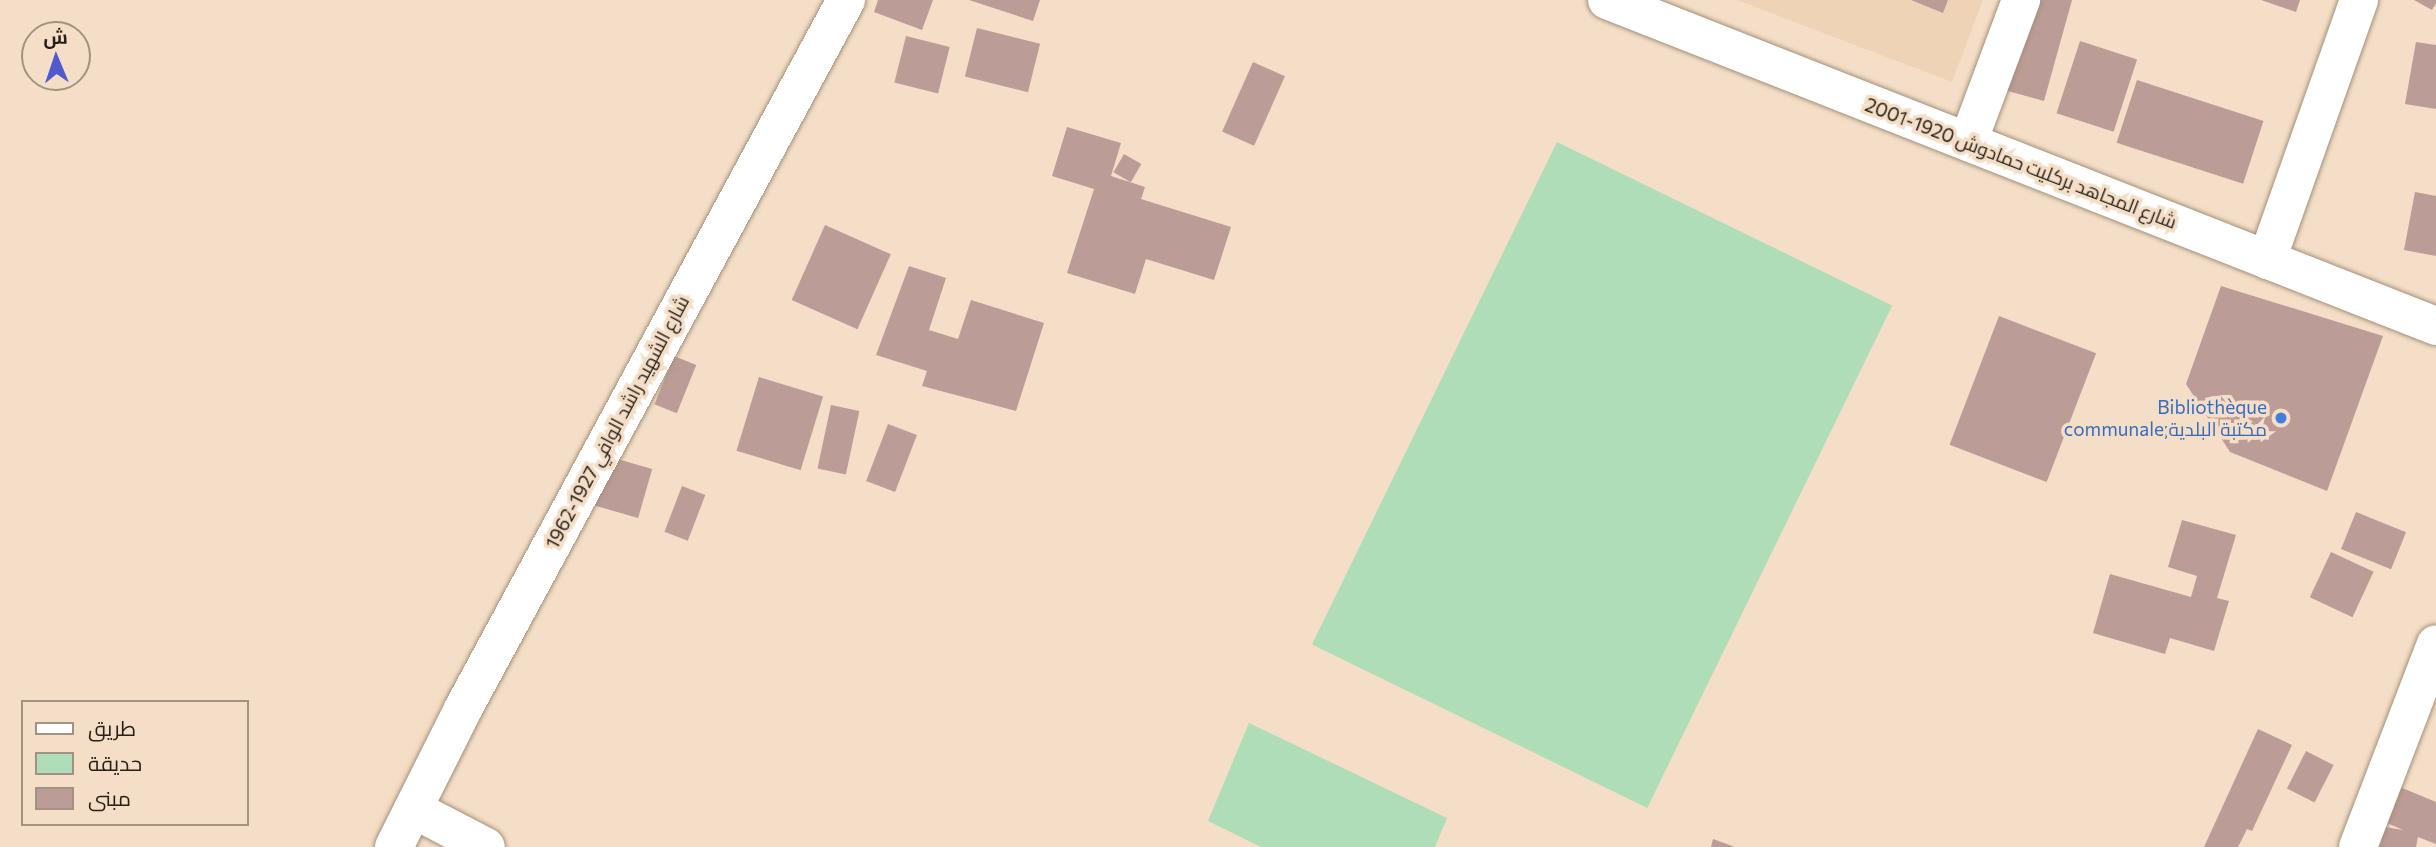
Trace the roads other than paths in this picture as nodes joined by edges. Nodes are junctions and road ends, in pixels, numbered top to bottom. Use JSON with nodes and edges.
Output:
{"nodes":[{"id":1,"x":846,"y":0,"type":"edge"},
{"id":2,"x":1607,"y":0,"type":"edge"},
{"id":3,"x":2021,"y":0,"type":"edge"},
{"id":4,"x":2358,"y":0,"type":"edge"},
{"id":5,"x":1968,"y":142,"type":"junction"},
{"id":6,"x":2267,"y":260,"type":"junction"},
{"id":7,"x":2436,"y":326,"type":"edge"},
{"id":8,"x":2436,"y":644,"type":"edge"},
{"id":9,"x":413,"y":809,"type":"junction"},
{"id":10,"x":394,"y":847,"type":"edge"},
{"id":11,"x":486,"y":847,"type":"edge"},
{"id":12,"x":2358,"y":847,"type":"edge"}],
"edges":[{"from":1,"to":9,"type":"street","name":"شارع الشهيد راشد الوافي 1927-1962"},
{"from":2,"to":5,"type":"street","name":"شارع المجاهد بركليت حمادوش 1920-2001"},
{"from":3,"to":5,"type":"street"},
{"from":4,"to":6,"type":"street"},
{"from":5,"to":6,"type":"street","name":"شارع المجاهد بركليت حمادوش 1920-2001"},
{"from":6,"to":7,"type":"street","name":"شارع المجاهد بركليت حمادوش 1920-2001"},
{"from":8,"to":12,"type":"street"},
{"from":9,"to":10,"type":"street","name":"شارع الشهيد راشد الوافي 1927-1962"},
{"from":9,"to":11,"type":"street"}]}
